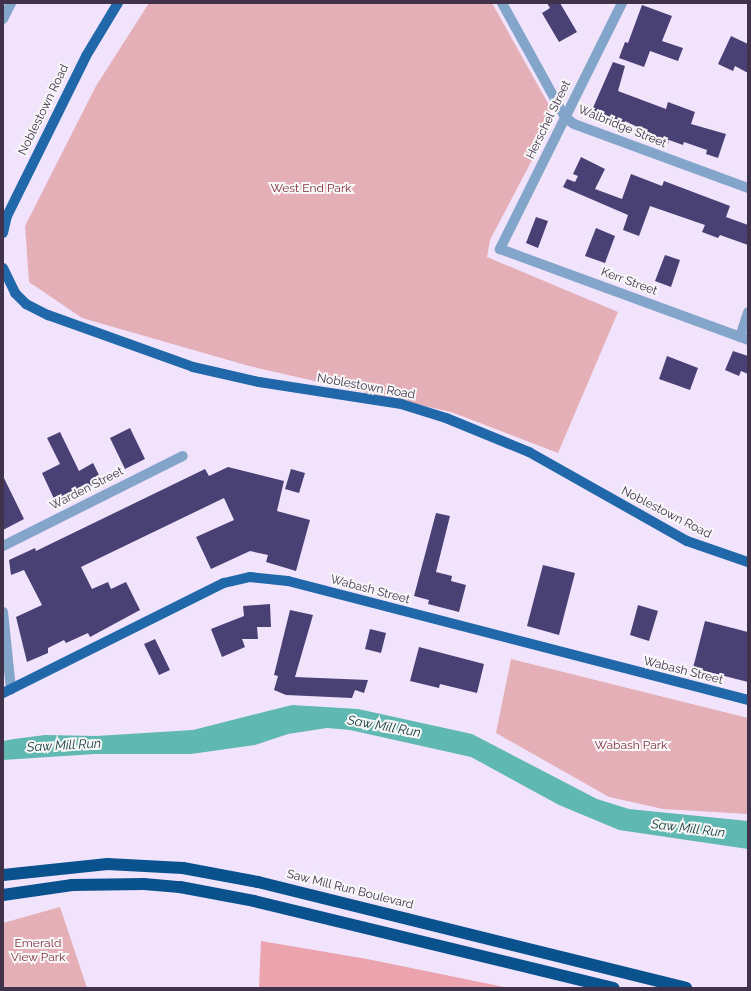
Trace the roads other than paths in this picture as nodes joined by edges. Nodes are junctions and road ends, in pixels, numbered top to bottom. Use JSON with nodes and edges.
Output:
{"nodes":[{"id":1,"x":11,"y":3,"type":"edge"},
{"id":2,"x":118,"y":3,"type":"edge"},
{"id":3,"x":502,"y":3,"type":"edge"},
{"id":4,"x":622,"y":3,"type":"edge"},
{"id":5,"x":3,"y":19,"type":"edge"},
{"id":6,"x":565,"y":117,"type":"junction"},
{"id":7,"x":748,"y":188,"type":"edge"},
{"id":8,"x":3,"y":233,"type":"edge"},
{"id":9,"x":500,"y":249,"type":"joint"},
{"id":10,"x":3,"y":268,"type":"edge"},
{"id":11,"x":748,"y":312,"type":"edge"},
{"id":12,"x":744,"y":338,"type":"edge"},
{"id":13,"x":183,"y":456,"type":"dead end"},
{"id":14,"x":3,"y":546,"type":"edge"},
{"id":15,"x":748,"y":562,"type":"edge"},
{"id":16,"x":3,"y":612,"type":"edge"},
{"id":17,"x":7,"y":691,"type":"edge"},
{"id":18,"x":748,"y":700,"type":"edge"},
{"id":19,"x":3,"y":876,"type":"edge"},
{"id":20,"x":3,"y":895,"type":"edge"},
{"id":21,"x":614,"y":988,"type":"edge"},
{"id":22,"x":686,"y":988,"type":"edge"}],
"edges":[{"from":1,"to":5,"type":"street"},
{"from":2,"to":8,"type":"main road","name":"Noblestown Road"},
{"from":3,"to":6,"type":"street","name":"Walbridge Street"},
{"from":4,"to":6,"type":"street","name":"Herschel Street"},
{"from":6,"to":7,"type":"street","name":"Walbridge Street"},
{"from":6,"to":9,"type":"street","name":"Herschel Street"},
{"from":9,"to":12,"type":"street","name":"Kerr Street"},
{"from":10,"to":15,"type":"main road","name":"Noblestown Road"},
{"from":11,"to":12,"type":"street"},
{"from":13,"to":14,"type":"street","name":"Warden Street"},
{"from":16,"to":17,"type":"street"},
{"from":17,"to":18,"type":"main road","name":"Wabash Street"},
{"from":19,"to":22,"type":"highway","name":"Saw Mill Run Boulevard"},
{"from":20,"to":21,"type":"highway"}]}
